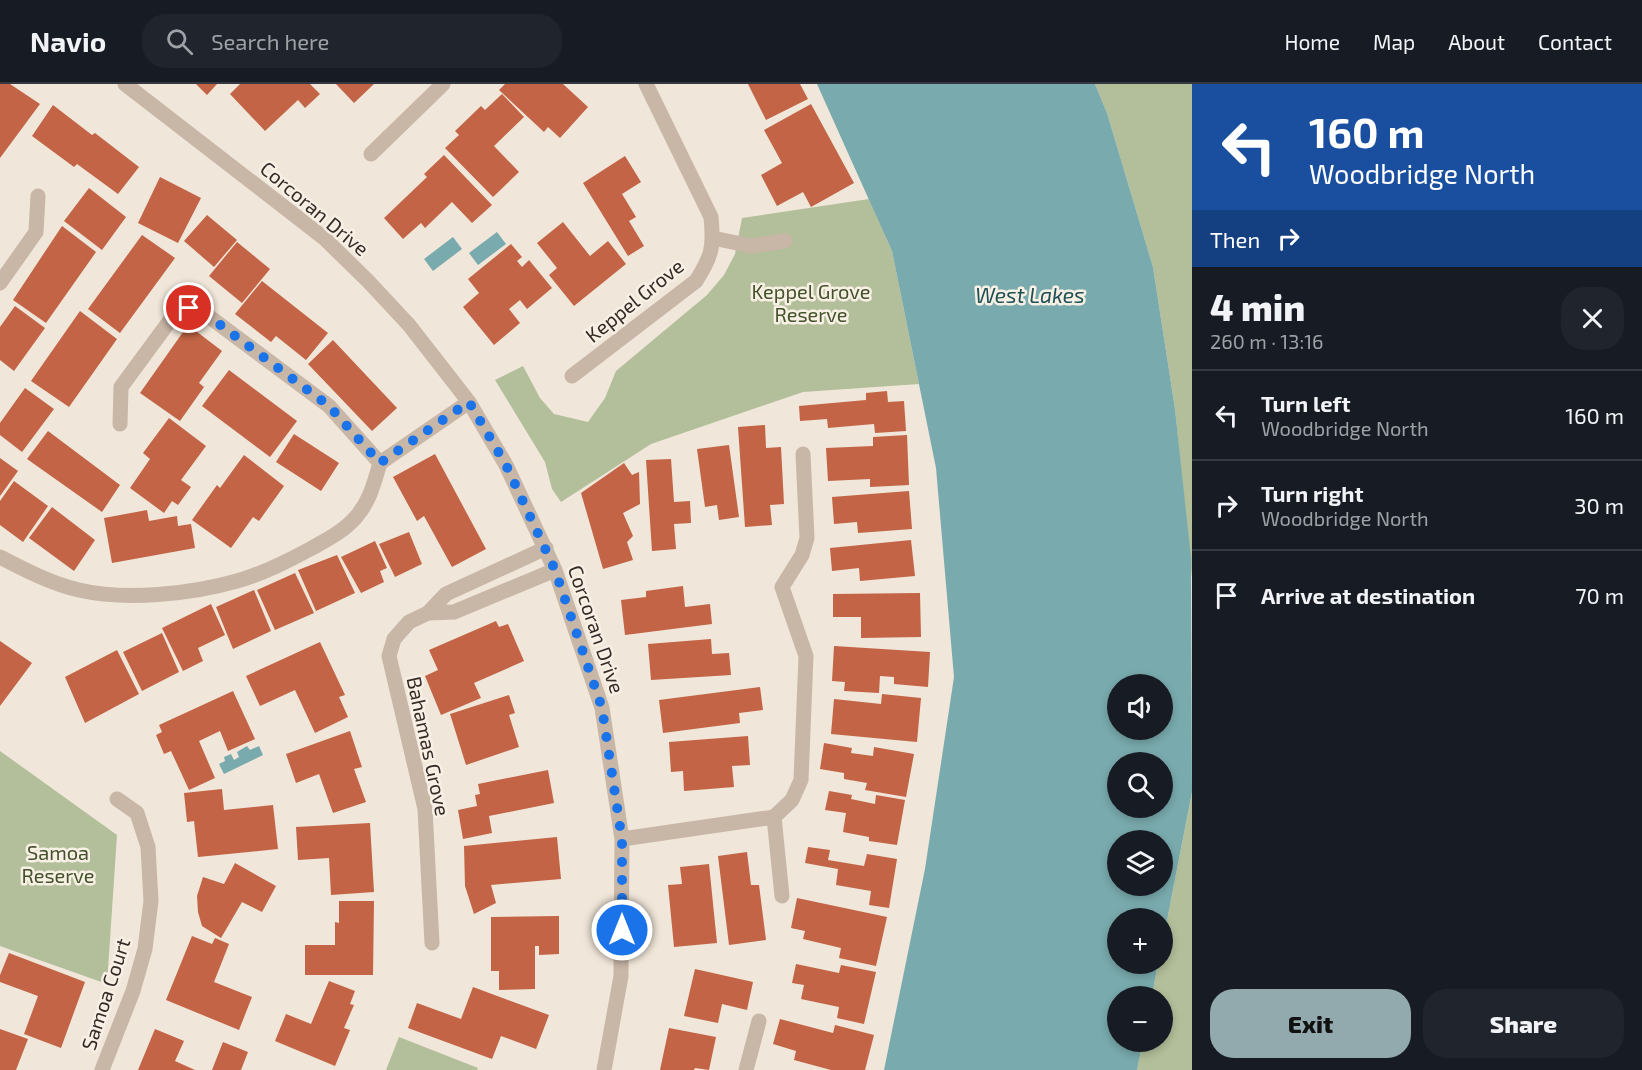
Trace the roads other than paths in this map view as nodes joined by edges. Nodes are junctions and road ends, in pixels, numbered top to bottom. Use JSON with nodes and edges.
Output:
{"nodes":[{"id":1,"x":125,"y":84,"type":"edge"},
{"id":2,"x":443,"y":84,"type":"edge"},
{"id":3,"x":646,"y":84,"type":"edge"},
{"id":4,"x":371,"y":154,"type":"dead end"},
{"id":5,"x":38,"y":196,"type":"dead end"},
{"id":6,"x":714,"y":238,"type":"junction"},
{"id":7,"x":785,"y":241,"type":"dead end"},
{"id":8,"x":0,"y":283,"type":"edge"},
{"id":9,"x":572,"y":376,"type":"dead end"},
{"id":10,"x":469,"y":402,"type":"junction"},
{"id":11,"x":120,"y":424,"type":"dead end"},
{"id":12,"x":803,"y":454,"type":"dead end"},
{"id":13,"x":380,"y":463,"type":"junction"},
{"id":14,"x":546,"y":548,"type":"junction"},
{"id":15,"x":0,"y":557,"type":"edge"},
{"id":16,"x":555,"y":570,"type":"junction"},
{"id":17,"x":428,"y":613,"type":"junction"},
{"id":18,"x":117,"y":800,"type":"dead end"},
{"id":19,"x":774,"y":817,"type":"junction"},
{"id":20,"x":622,"y":840,"type":"junction"},
{"id":21,"x":782,"y":896,"type":"dead end"},
{"id":22,"x":432,"y":943,"type":"dead end"},
{"id":23,"x":759,"y":1021,"type":"dead end"},
{"id":24,"x":102,"y":1070,"type":"edge"},
{"id":25,"x":604,"y":1070,"type":"edge"},
{"id":26,"x":746,"y":1070,"type":"edge"}],
"edges":[{"from":1,"to":10,"type":"street","name":"Corcoran Drive"},
{"from":2,"to":4,"type":"street"},
{"from":3,"to":6,"type":"street"},
{"from":5,"to":8,"type":"street"},
{"from":6,"to":7,"type":"street"},
{"from":6,"to":9,"type":"street","name":"Keppel Grove"},
{"from":10,"to":13,"type":"street"},
{"from":10,"to":14,"type":"street","name":"Corcoran Drive"},
{"from":11,"to":13,"type":"street"},
{"from":12,"to":19,"type":"street"},
{"from":13,"to":15,"type":"street"},
{"from":14,"to":16,"type":"street","name":"Corcoran Drive"},
{"from":14,"to":17,"type":"street","name":"Bahamas Grove"},
{"from":16,"to":17,"type":"street","name":"Bahamas Grove"},
{"from":16,"to":20,"type":"street","name":"Corcoran Drive"},
{"from":17,"to":22,"type":"street","name":"Bahamas Grove"},
{"from":18,"to":24,"type":"street","name":"Samoa Court"},
{"from":19,"to":20,"type":"street"},
{"from":19,"to":21,"type":"street"},
{"from":20,"to":25,"type":"street","name":"Corcoran Drive"},
{"from":23,"to":26,"type":"street"}]}
